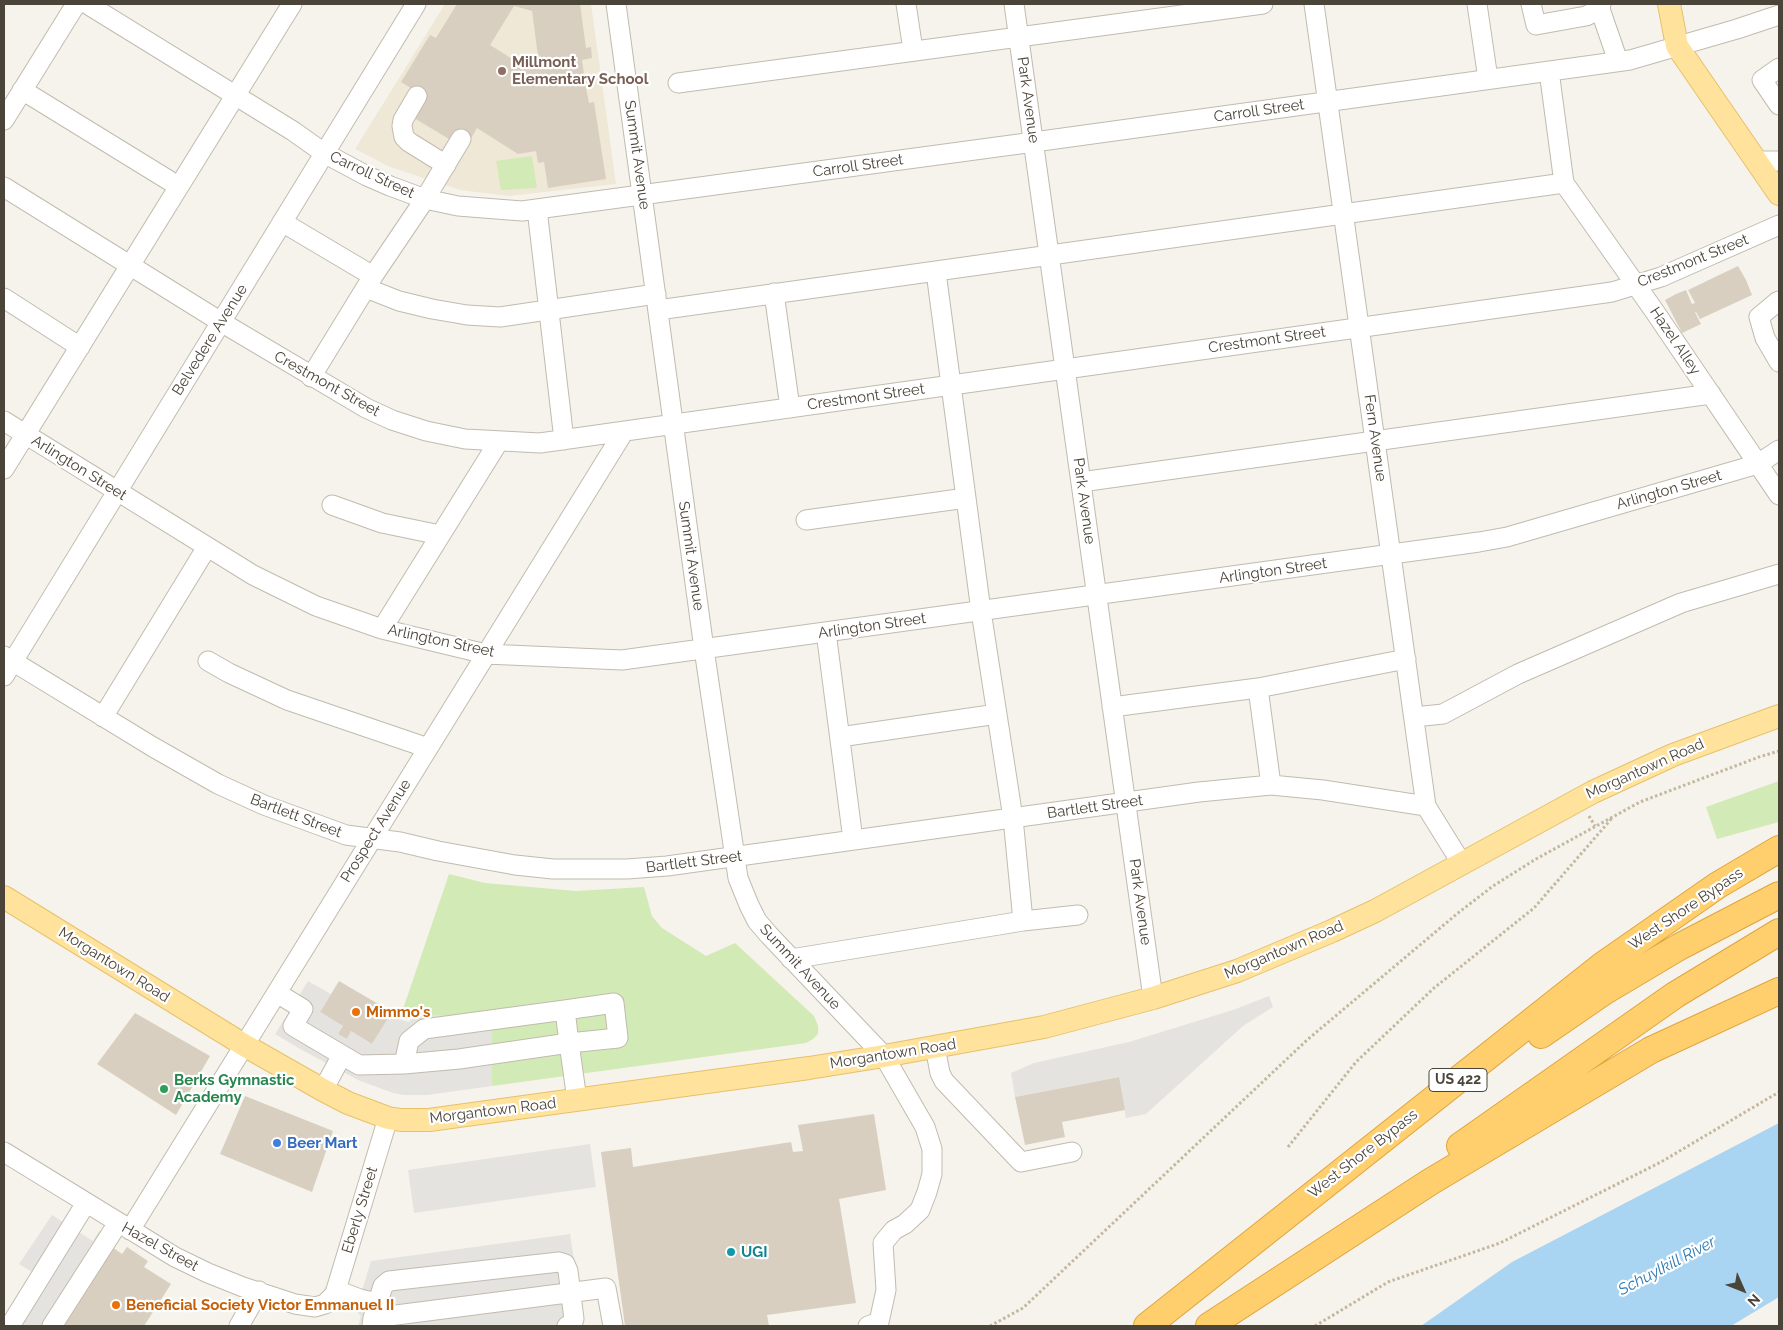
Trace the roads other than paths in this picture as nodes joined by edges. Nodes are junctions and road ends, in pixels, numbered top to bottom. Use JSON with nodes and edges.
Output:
{"nodes":[{"id":1,"x":76,"y":4,"type":"edge"},
{"id":2,"x":87,"y":4,"type":"edge"},
{"id":3,"x":292,"y":4,"type":"edge"},
{"id":4,"x":416,"y":4,"type":"edge"},
{"id":5,"x":616,"y":4,"type":"edge"},
{"id":6,"x":906,"y":4,"type":"edge"},
{"id":7,"x":1014,"y":4,"type":"edge"},
{"id":8,"x":1263,"y":4,"type":"edge"},
{"id":9,"x":1314,"y":4,"type":"edge"},
{"id":10,"x":1477,"y":4,"type":"edge"},
{"id":11,"x":1531,"y":4,"type":"edge"},
{"id":12,"x":1601,"y":6,"type":"edge"},
{"id":13,"x":1672,"y":6,"type":"edge"},
{"id":14,"x":1165,"y":10,"type":"edge"},
{"id":15,"x":1779,"y":15,"type":"edge"},
{"id":16,"x":1019,"y":36,"type":"junction"},
{"id":17,"x":1677,"y":46,"type":"junction"},
{"id":18,"x":913,"y":50,"type":"junction"},
{"id":19,"x":1618,"y":61,"type":"junction"},
{"id":20,"x":1779,"y":68,"type":"edge"},
{"id":21,"x":1549,"y":71,"type":"junction"},
{"id":22,"x":1488,"y":79,"type":"junction"},
{"id":23,"x":678,"y":83,"type":"dead end"},
{"id":24,"x":22,"y":90,"type":"junction"},
{"id":25,"x":235,"y":96,"type":"junction"},
{"id":26,"x":417,"y":96,"type":"dead end"},
{"id":27,"x":1328,"y":102,"type":"junction"},
{"id":28,"x":1779,"y":105,"type":"edge"},
{"id":29,"x":4,"y":120,"type":"edge"},
{"id":30,"x":461,"y":139,"type":"dead end"},
{"id":31,"x":1034,"y":142,"type":"junction"},
{"id":32,"x":324,"y":153,"type":"junction"},
{"id":33,"x":1757,"y":161,"type":"junction"},
{"id":34,"x":1779,"y":161,"type":"edge"},
{"id":35,"x":446,"y":165,"type":"junction"},
{"id":36,"x":1564,"y":183,"type":"junction"},
{"id":37,"x":178,"y":186,"type":"junction"},
{"id":38,"x":4,"y":187,"type":"edge"},
{"id":39,"x":643,"y":194,"type":"junction"},
{"id":40,"x":1779,"y":194,"type":"edge"},
{"id":41,"x":425,"y":199,"type":"junction"},
{"id":42,"x":537,"y":209,"type":"junction"},
{"id":43,"x":1343,"y":214,"type":"junction"},
{"id":44,"x":282,"y":222,"type":"junction"},
{"id":45,"x":1779,"y":225,"type":"edge"},
{"id":46,"x":1049,"y":256,"type":"junction"},
{"id":47,"x":130,"y":265,"type":"junction"},
{"id":48,"x":936,"y":272,"type":"junction"},
{"id":49,"x":370,"y":282,"type":"junction"},
{"id":50,"x":1636,"y":285,"type":"junction"},
{"id":51,"x":774,"y":293,"type":"junction"},
{"id":52,"x":4,"y":298,"type":"edge"},
{"id":53,"x":657,"y":302,"type":"junction"},
{"id":54,"x":1779,"y":302,"type":"edge"},
{"id":55,"x":548,"y":310,"type":"junction"},
{"id":56,"x":220,"y":322,"type":"junction"},
{"id":57,"x":1359,"y":327,"type":"junction"},
{"id":58,"x":80,"y":347,"type":"junction"},
{"id":59,"x":1779,"y":362,"type":"edge"},
{"id":60,"x":1065,"y":369,"type":"junction"},
{"id":61,"x":311,"y":377,"type":"junction"},
{"id":62,"x":950,"y":385,"type":"junction"},
{"id":63,"x":1711,"y":394,"type":"junction"},
{"id":64,"x":790,"y":408,"type":"junction"},
{"id":65,"x":4,"y":421,"type":"edge"},
{"id":66,"x":674,"y":425,"type":"junction"},
{"id":67,"x":623,"y":433,"type":"junction"},
{"id":68,"x":26,"y":434,"type":"junction"},
{"id":69,"x":564,"y":440,"type":"junction"},
{"id":70,"x":1375,"y":441,"type":"junction"},
{"id":71,"x":499,"y":442,"type":"junction"},
{"id":72,"x":1779,"y":450,"type":"edge"},
{"id":73,"x":1758,"y":464,"type":"junction"},
{"id":74,"x":4,"y":469,"type":"edge"},
{"id":75,"x":1081,"y":482,"type":"junction"},
{"id":76,"x":117,"y":492,"type":"junction"},
{"id":77,"x":1779,"y":495,"type":"edge"},
{"id":78,"x":966,"y":498,"type":"junction"},
{"id":79,"x":332,"y":505,"type":"dead end"},
{"id":80,"x":806,"y":520,"type":"dead end"},
{"id":81,"x":440,"y":536,"type":"junction"},
{"id":82,"x":208,"y":547,"type":"junction"},
{"id":83,"x":1391,"y":554,"type":"junction"},
{"id":84,"x":1779,"y":574,"type":"edge"},
{"id":85,"x":1096,"y":595,"type":"junction"},
{"id":86,"x":982,"y":611,"type":"junction"},
{"id":87,"x":382,"y":629,"type":"junction"},
{"id":88,"x":826,"y":632,"type":"junction"},
{"id":89,"x":704,"y":649,"type":"junction"},
{"id":90,"x":486,"y":654,"type":"junction"},
{"id":91,"x":1406,"y":659,"type":"junction"},
{"id":92,"x":208,"y":661,"type":"dead end"},
{"id":93,"x":7,"y":665,"type":"edge"},
{"id":94,"x":1258,"y":688,"type":"junction"},
{"id":95,"x":1112,"y":707,"type":"junction"},
{"id":96,"x":997,"y":714,"type":"junction"},
{"id":97,"x":1779,"y":716,"type":"edge"},
{"id":98,"x":103,"y":717,"type":"junction"},
{"id":99,"x":1414,"y":717,"type":"junction"},
{"id":100,"x":840,"y":737,"type":"junction"},
{"id":101,"x":428,"y":748,"type":"junction"},
{"id":102,"x":1270,"y":785,"type":"junction"},
{"id":103,"x":1126,"y":802,"type":"junction"},
{"id":104,"x":1426,"y":806,"type":"junction"},
{"id":105,"x":1013,"y":818,"type":"junction"},
{"id":106,"x":372,"y":838,"type":"junction"},
{"id":107,"x":853,"y":840,"type":"junction"},
{"id":108,"x":1779,"y":849,"type":"edge"},
{"id":109,"x":734,"y":858,"type":"junction"},
{"id":110,"x":1462,"y":864,"type":"junction"},
{"id":111,"x":1779,"y":895,"type":"edge"},
{"id":112,"x":4,"y":897,"type":"edge"},
{"id":113,"x":1078,"y":915,"type":"dead end"},
{"id":114,"x":1023,"y":921,"type":"junction"},
{"id":115,"x":1779,"y":932,"type":"edge"},
{"id":116,"x":791,"y":959,"type":"junction"},
{"id":117,"x":1779,"y":991,"type":"edge"},
{"id":118,"x":277,"y":993,"type":"junction"},
{"id":119,"x":1153,"y":998,"type":"junction"},
{"id":120,"x":565,"y":1010,"type":"junction"},
{"id":121,"x":569,"y":1043,"type":"junction"},
{"id":122,"x":244,"y":1046,"type":"junction"},
{"id":123,"x":935,"y":1047,"type":"junction"},
{"id":124,"x":342,"y":1055,"type":"junction"},
{"id":125,"x":884,"y":1056,"type":"junction"},
{"id":126,"x":404,"y":1064,"type":"junction"},
{"id":127,"x":323,"y":1090,"type":"junction"},
{"id":128,"x":577,"y":1100,"type":"junction"},
{"id":129,"x":388,"y":1118,"type":"junction"},
{"id":130,"x":4,"y":1152,"type":"edge"},
{"id":131,"x":1072,"y":1152,"type":"dead end"},
{"id":132,"x":86,"y":1203,"type":"junction"},
{"id":133,"x":1280,"y":1220,"type":"junction"},
{"id":134,"x":124,"y":1226,"type":"junction"},
{"id":135,"x":1296,"y":1270,"type":"junction"},
{"id":136,"x":259,"y":1291,"type":"junction"},
{"id":137,"x":570,"y":1294,"type":"junction"},
{"id":138,"x":333,"y":1295,"type":"junction"},
{"id":139,"x":374,"y":1316,"type":"edge"},
{"id":140,"x":10,"y":1326,"type":"edge"},
{"id":141,"x":52,"y":1326,"type":"edge"},
{"id":142,"x":239,"y":1326,"type":"edge"},
{"id":143,"x":567,"y":1326,"type":"edge"},
{"id":144,"x":613,"y":1326,"type":"edge"},
{"id":145,"x":868,"y":1326,"type":"edge"},
{"id":146,"x":1147,"y":1326,"type":"edge"},
{"id":147,"x":1209,"y":1326,"type":"edge"}],
"edges":[{"from":1,"to":24,"type":"street"},
{"from":2,"to":25,"type":"street","name":"Carroll Street"},
{"from":3,"to":25,"type":"street"},
{"from":4,"to":32,"type":"street","name":"Belvedere Avenue"},
{"from":5,"to":39,"type":"street","name":"Summit Avenue"},
{"from":6,"to":18,"type":"street"},
{"from":7,"to":16,"type":"street","name":"Park Avenue"},
{"from":8,"to":14,"type":"street"},
{"from":9,"to":27,"type":"street","name":"Fern Avenue"},
{"from":10,"to":22,"type":"street"},
{"from":11,"to":12,"type":"street"},
{"from":12,"to":19,"type":"street"},
{"from":13,"to":17,"type":"main road"},
{"from":14,"to":16,"type":"street"},
{"from":15,"to":17,"type":"street","name":"Carroll Street"},
{"from":16,"to":18,"type":"street"},
{"from":16,"to":31,"type":"street","name":"Park Avenue"},
{"from":17,"to":19,"type":"street","name":"Carroll Street"},
{"from":17,"to":33,"type":"main road"},
{"from":18,"to":23,"type":"street"},
{"from":19,"to":21,"type":"street","name":"Carroll Street"},
{"from":20,"to":28,"type":"street"},
{"from":21,"to":22,"type":"street","name":"Carroll Street"},
{"from":21,"to":36,"type":"street","name":"Hazel Alley"},
{"from":22,"to":27,"type":"street","name":"Carroll Street"},
{"from":24,"to":29,"type":"street"},
{"from":24,"to":37,"type":"street"},
{"from":25,"to":32,"type":"street","name":"Carroll Street"},
{"from":25,"to":37,"type":"street"},
{"from":26,"to":35,"type":"street"},
{"from":27,"to":31,"type":"street","name":"Carroll Street"},
{"from":27,"to":43,"type":"street","name":"Fern Avenue"},
{"from":30,"to":35,"type":"street"},
{"from":31,"to":39,"type":"street","name":"Carroll Street"},
{"from":31,"to":46,"type":"street","name":"Park Avenue"},
{"from":32,"to":41,"type":"street","name":"Carroll Street"},
{"from":32,"to":44,"type":"street","name":"Belvedere Avenue"},
{"from":33,"to":34,"type":"street"},
{"from":33,"to":40,"type":"main road"},
{"from":35,"to":41,"type":"street"},
{"from":36,"to":43,"type":"street"},
{"from":36,"to":50,"type":"street","name":"Hazel Alley"},
{"from":37,"to":47,"type":"street"},
{"from":38,"to":47,"type":"street","name":"Crestmont Street"},
{"from":39,"to":42,"type":"street","name":"Carroll Street"},
{"from":39,"to":53,"type":"street","name":"Summit Avenue"},
{"from":41,"to":42,"type":"street","name":"Carroll Street"},
{"from":41,"to":49,"type":"street"},
{"from":42,"to":55,"type":"street"},
{"from":43,"to":46,"type":"street"},
{"from":43,"to":57,"type":"street","name":"Fern Avenue"},
{"from":44,"to":49,"type":"street"},
{"from":44,"to":56,"type":"street","name":"Belvedere Avenue"},
{"from":45,"to":50,"type":"street","name":"Crestmont Street"},
{"from":46,"to":48,"type":"street"},
{"from":46,"to":60,"type":"street","name":"Park Avenue"},
{"from":47,"to":56,"type":"street","name":"Crestmont Street"},
{"from":47,"to":58,"type":"street"},
{"from":48,"to":51,"type":"street"},
{"from":48,"to":62,"type":"street"},
{"from":49,"to":55,"type":"street"},
{"from":49,"to":61,"type":"street"},
{"from":50,"to":57,"type":"street","name":"Crestmont Street"},
{"from":50,"to":63,"type":"street","name":"Hazel Alley"},
{"from":51,"to":53,"type":"street"},
{"from":51,"to":64,"type":"street"},
{"from":52,"to":58,"type":"street"},
{"from":53,"to":55,"type":"street"},
{"from":53,"to":66,"type":"street","name":"Summit Avenue"},
{"from":54,"to":59,"type":"street"},
{"from":55,"to":69,"type":"street"},
{"from":56,"to":61,"type":"street","name":"Crestmont Street"},
{"from":56,"to":76,"type":"street","name":"Belvedere Avenue"},
{"from":57,"to":60,"type":"street","name":"Crestmont Street"},
{"from":57,"to":70,"type":"street","name":"Fern Avenue"},
{"from":58,"to":68,"type":"street"},
{"from":60,"to":62,"type":"street","name":"Crestmont Street"},
{"from":60,"to":75,"type":"street","name":"Park Avenue"},
{"from":61,"to":71,"type":"street","name":"Crestmont Street"},
{"from":62,"to":64,"type":"street","name":"Crestmont Street"},
{"from":62,"to":78,"type":"street"},
{"from":63,"to":70,"type":"street"},
{"from":63,"to":73,"type":"street","name":"Hazel Alley"},
{"from":64,"to":66,"type":"street","name":"Crestmont Street"},
{"from":65,"to":68,"type":"street","name":"Arlington Street"},
{"from":66,"to":67,"type":"street","name":"Crestmont Street"},
{"from":66,"to":89,"type":"street","name":"Summit Avenue"},
{"from":67,"to":69,"type":"street","name":"Crestmont Street"},
{"from":67,"to":90,"type":"street","name":"Prospect Avenue"},
{"from":68,"to":74,"type":"street"},
{"from":68,"to":76,"type":"street","name":"Arlington Street"},
{"from":69,"to":71,"type":"street","name":"Crestmont Street"},
{"from":70,"to":75,"type":"street"},
{"from":70,"to":83,"type":"street","name":"Fern Avenue"},
{"from":71,"to":81,"type":"street"},
{"from":72,"to":73,"type":"street","name":"Arlington Street"},
{"from":73,"to":77,"type":"street","name":"Hazel Alley"},
{"from":73,"to":83,"type":"street","name":"Arlington Street"},
{"from":75,"to":85,"type":"street","name":"Park Avenue"},
{"from":76,"to":82,"type":"street","name":"Arlington Street"},
{"from":76,"to":93,"type":"street","name":"Belvedere Avenue"},
{"from":78,"to":80,"type":"street"},
{"from":78,"to":86,"type":"street"},
{"from":79,"to":81,"type":"street"},
{"from":81,"to":87,"type":"street"},
{"from":82,"to":87,"type":"street","name":"Arlington Street"},
{"from":82,"to":98,"type":"street"},
{"from":83,"to":85,"type":"street","name":"Arlington Street"},
{"from":83,"to":91,"type":"street","name":"Fern Avenue"},
{"from":84,"to":99,"type":"street"},
{"from":85,"to":86,"type":"street","name":"Arlington Street"},
{"from":85,"to":95,"type":"street","name":"Park Avenue"},
{"from":86,"to":88,"type":"street","name":"Arlington Street"},
{"from":86,"to":96,"type":"street"},
{"from":87,"to":90,"type":"street","name":"Arlington Street"},
{"from":88,"to":89,"type":"street","name":"Arlington Street"},
{"from":88,"to":100,"type":"street"},
{"from":89,"to":90,"type":"street","name":"Arlington Street"},
{"from":89,"to":109,"type":"street","name":"Summit Avenue"},
{"from":90,"to":101,"type":"street","name":"Prospect Avenue"},
{"from":91,"to":94,"type":"street"},
{"from":91,"to":99,"type":"street","name":"Fern Avenue"},
{"from":92,"to":101,"type":"street"},
{"from":93,"to":98,"type":"street","name":"Bartlett Street"},
{"from":94,"to":95,"type":"street"},
{"from":94,"to":102,"type":"street"},
{"from":95,"to":103,"type":"street","name":"Park Avenue"},
{"from":96,"to":100,"type":"street"},
{"from":96,"to":105,"type":"street"},
{"from":97,"to":110,"type":"main road","name":"Morgantown Road"},
{"from":98,"to":106,"type":"street","name":"Bartlett Street"},
{"from":99,"to":104,"type":"street","name":"Fern Avenue"},
{"from":100,"to":107,"type":"street"},
{"from":101,"to":106,"type":"street","name":"Prospect Avenue"},
{"from":102,"to":103,"type":"street","name":"Bartlett Street"},
{"from":102,"to":104,"type":"street","name":"Bartlett Street"},
{"from":103,"to":105,"type":"street","name":"Bartlett Street"},
{"from":103,"to":119,"type":"street","name":"Park Avenue"},
{"from":104,"to":110,"type":"street","name":"Fern Avenue"},
{"from":105,"to":107,"type":"street","name":"Bartlett Street"},
{"from":105,"to":114,"type":"street"},
{"from":106,"to":109,"type":"street","name":"Bartlett Street"},
{"from":106,"to":118,"type":"street","name":"Prospect Avenue"},
{"from":107,"to":109,"type":"street","name":"Bartlett Street"},
{"from":108,"to":133,"type":"highway","name":"West Shore Bypass","number":"US 422"},
{"from":109,"to":116,"type":"street","name":"Summit Avenue"},
{"from":110,"to":119,"type":"main road","name":"Morgantown Road"},
{"from":111,"to":133,"type":"highway"},
{"from":112,"to":122,"type":"main road","name":"Morgantown Road"},
{"from":113,"to":114,"type":"street"},
{"from":114,"to":116,"type":"street"},
{"from":115,"to":135,"type":"highway"},
{"from":116,"to":125,"type":"street","name":"Summit Avenue"},
{"from":117,"to":135,"type":"highway"},
{"from":118,"to":122,"type":"street","name":"Prospect Avenue"},
{"from":118,"to":124,"type":"street"},
{"from":119,"to":123,"type":"main road","name":"Morgantown Road"},
{"from":120,"to":121,"type":"street"},
{"from":120,"to":121,"type":"street"},
{"from":120,"to":126,"type":"street"},
{"from":121,"to":126,"type":"street"},
{"from":121,"to":128,"type":"street"},
{"from":122,"to":127,"type":"main road","name":"Morgantown Road"},
{"from":122,"to":134,"type":"street","name":"Prospect Avenue"},
{"from":123,"to":125,"type":"main road","name":"Morgantown Road"},
{"from":123,"to":131,"type":"street"},
{"from":124,"to":126,"type":"street"},
{"from":124,"to":127,"type":"street"},
{"from":125,"to":128,"type":"main road","name":"Morgantown Road"},
{"from":125,"to":145,"type":"street","name":"Summit Avenue"},
{"from":127,"to":129,"type":"main road","name":"Morgantown Road"},
{"from":128,"to":129,"type":"main road","name":"Morgantown Road"},
{"from":129,"to":138,"type":"street","name":"Eberly Street"},
{"from":130,"to":132,"type":"street","name":"Hazel Street"},
{"from":132,"to":134,"type":"street","name":"Hazel Street"},
{"from":132,"to":140,"type":"street"},
{"from":133,"to":146,"type":"highway","name":"West Shore Bypass","number":"US 422"},
{"from":134,"to":136,"type":"street","name":"Hazel Street"},
{"from":134,"to":141,"type":"street","name":"Prospect Avenue"},
{"from":135,"to":147,"type":"highway"},
{"from":136,"to":138,"type":"street","name":"Hazel Street"},
{"from":136,"to":142,"type":"street"},
{"from":137,"to":139,"type":"street"},
{"from":137,"to":139,"type":"street"},
{"from":137,"to":143,"type":"street"},
{"from":137,"to":144,"type":"street"},
{"from":138,"to":139,"type":"street"}]}
